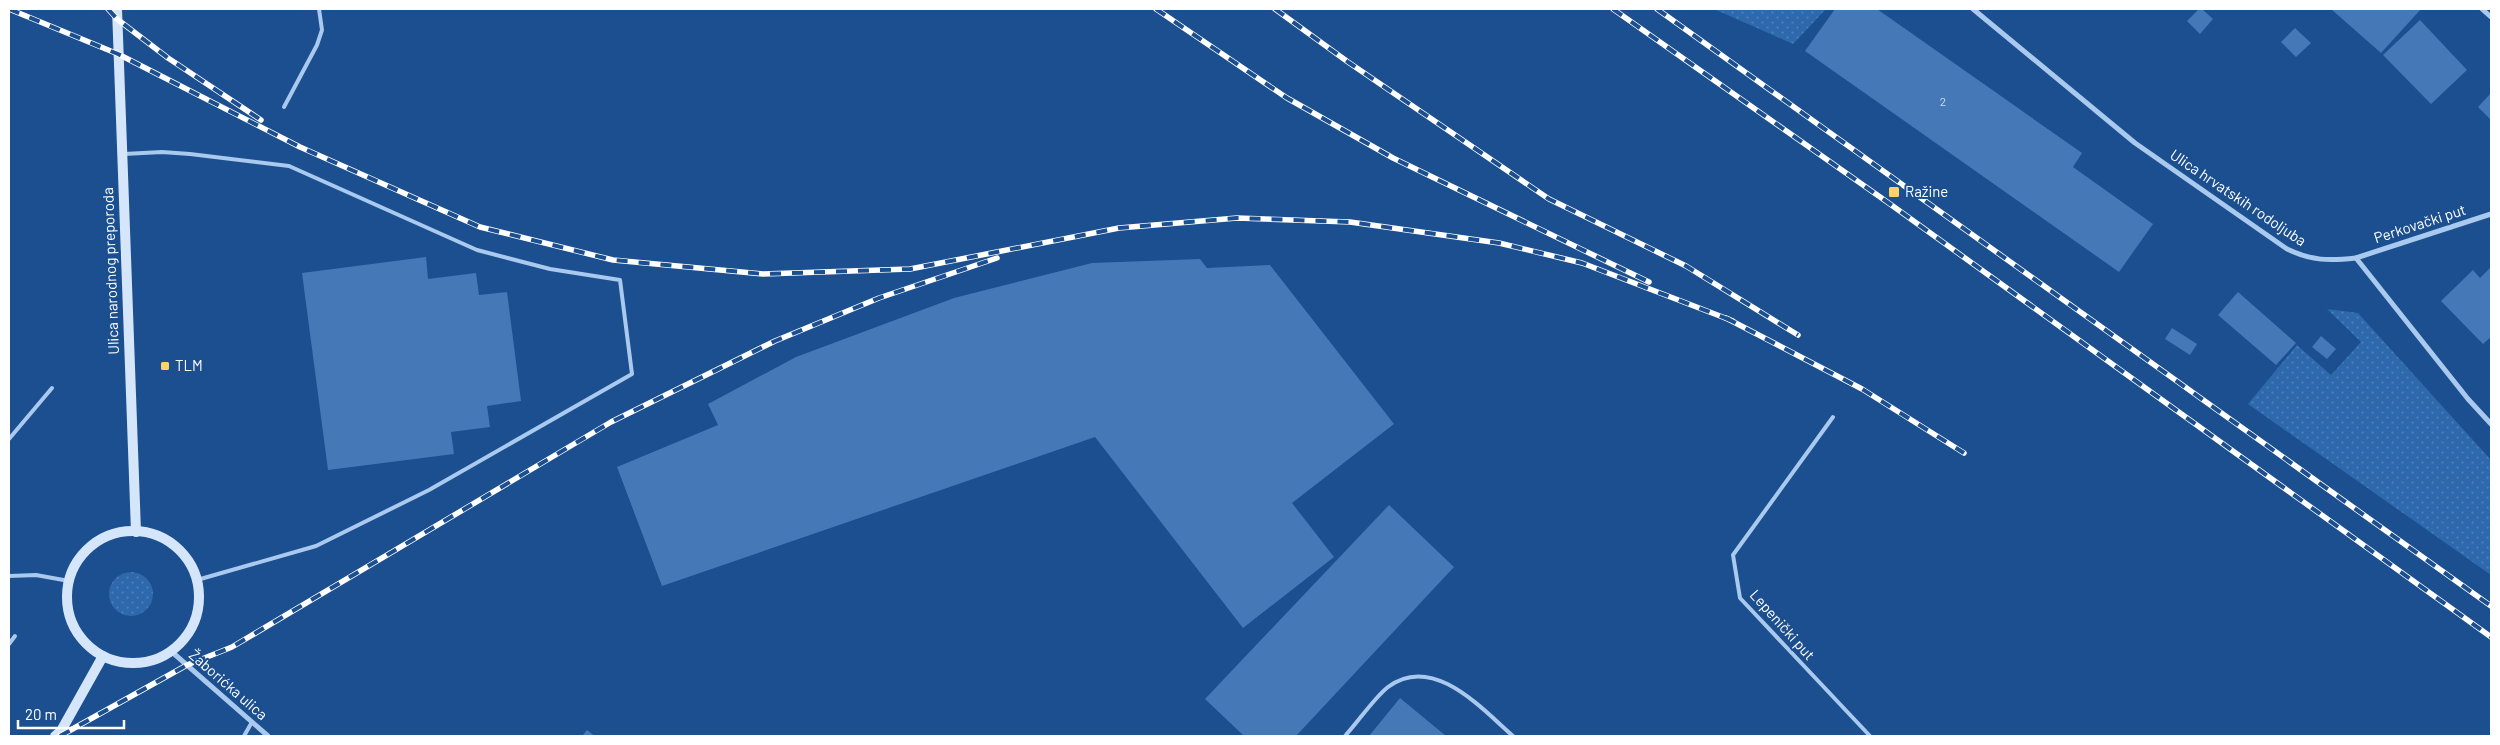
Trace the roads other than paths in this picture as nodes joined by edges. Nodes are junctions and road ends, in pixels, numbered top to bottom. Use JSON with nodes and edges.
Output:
{"nodes":[{"id":1,"x":117,"y":9,"type":"edge"},
{"id":2,"x":319,"y":9,"type":"edge"},
{"id":3,"x":1973,"y":9,"type":"edge"},
{"id":4,"x":2482,"y":9,"type":"edge"},
{"id":5,"x":2491,"y":17,"type":"edge"},
{"id":6,"x":284,"y":107,"type":"dead end"},
{"id":7,"x":122,"y":154,"type":"junction"},
{"id":8,"x":2491,"y":214,"type":"edge"},
{"id":9,"x":2356,"y":258,"type":"junction"},
{"id":10,"x":52,"y":388,"type":"dead end"},
{"id":11,"x":1833,"y":417,"type":"dead end"},
{"id":12,"x":2491,"y":424,"type":"edge"},
{"id":13,"x":9,"y":440,"type":"edge"},
{"id":14,"x":136,"y":532,"type":"junction"},
{"id":15,"x":9,"y":576,"type":"edge"},
{"id":16,"x":69,"y":580,"type":"junction"},
{"id":17,"x":196,"y":580,"type":"junction"},
{"id":18,"x":15,"y":636,"type":"dead end"},
{"id":19,"x":9,"y":644,"type":"edge"},
{"id":20,"x":172,"y":652,"type":"junction"},
{"id":21,"x":103,"y":656,"type":"junction"},
{"id":22,"x":252,"y":722,"type":"junction"},
{"id":23,"x":55,"y":736,"type":"edge"},
{"id":24,"x":244,"y":736,"type":"edge"},
{"id":25,"x":268,"y":736,"type":"edge"},
{"id":26,"x":1345,"y":736,"type":"edge"},
{"id":27,"x":1513,"y":736,"type":"edge"},
{"id":28,"x":1870,"y":736,"type":"edge"}],
"edges":[{"from":1,"to":7,"type":"street","name":"Ulica narodnog preporoda"},
{"from":2,"to":6,"type":"lane"},
{"from":3,"to":9,"type":"street","name":"Ulica hrvatskih rodoljuba"},
{"from":4,"to":5,"type":"street"},
{"from":7,"to":14,"type":"street","name":"Ulica narodnog preporoda"},
{"from":7,"to":17,"type":"lane"},
{"from":8,"to":9,"type":"street","name":"Perkovački put"},
{"from":9,"to":12,"type":"street"},
{"from":10,"to":13,"type":"lane"},
{"from":11,"to":28,"type":"lane","name":"Lepenički put"},
{"from":14,"to":16,"type":"street"},
{"from":14,"to":17,"type":"street"},
{"from":15,"to":16,"type":"lane"},
{"from":16,"to":21,"type":"street"},
{"from":17,"to":20,"type":"street"},
{"from":18,"to":19,"type":"lane"},
{"from":20,"to":21,"type":"street"},
{"from":20,"to":22,"type":"street","name":"Žaborićka ulica"},
{"from":21,"to":23,"type":"street"},
{"from":22,"to":24,"type":"lane"},
{"from":22,"to":25,"type":"street","name":"Žaborićka ulica"},
{"from":26,"to":27,"type":"lane"}]}
